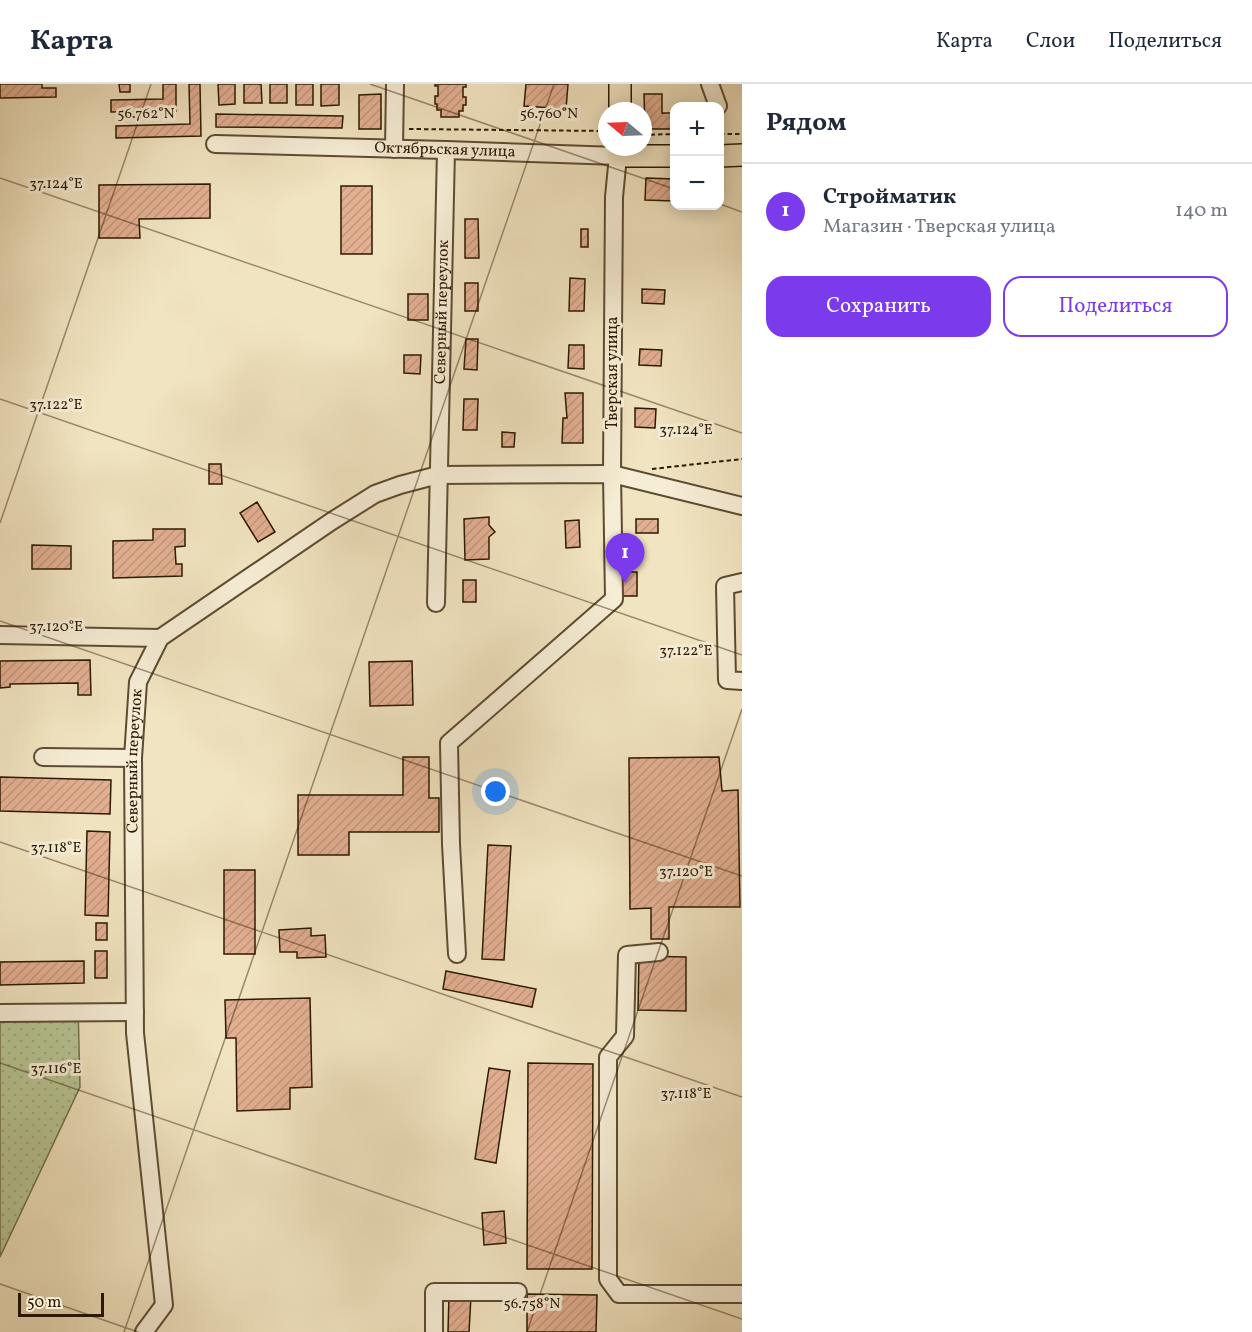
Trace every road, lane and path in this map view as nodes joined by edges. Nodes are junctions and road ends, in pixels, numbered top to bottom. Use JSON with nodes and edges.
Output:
{"nodes":[{"id":1,"x":394,"y":84,"type":"edge"},
{"id":2,"x":620,"y":84,"type":"edge"},
{"id":3,"x":710,"y":84,"type":"edge"},
{"id":4,"x":620,"y":102,"type":"edge"},
{"id":5,"x":717,"y":102,"type":"edge"},
{"id":6,"x":394,"y":129,"type":"junction"},
{"id":7,"x":598,"y":131,"type":"edge"},
{"id":8,"x":670,"y":134,"type":"edge"},
{"id":9,"x":724,"y":134,"type":"edge"},
{"id":10,"x":742,"y":134,"type":"edge"},
{"id":11,"x":652,"y":135,"type":"edge"},
{"id":12,"x":215,"y":144,"type":"dead end"},
{"id":13,"x":393,"y":149,"type":"junction"},
{"id":14,"x":446,"y":150,"type":"junction"},
{"id":15,"x":598,"y":152,"type":"edge"},
{"id":16,"x":652,"y":154,"type":"edge"},
{"id":17,"x":742,"y":155,"type":"edge"},
{"id":18,"x":618,"y":156,"type":"edge"},
{"id":19,"x":670,"y":156,"type":"edge"},
{"id":20,"x":724,"y":156,"type":"edge"},
{"id":21,"x":742,"y":459,"type":"edge"},
{"id":22,"x":647,"y":470,"type":"dead end"},
{"id":23,"x":612,"y":474,"type":"junction"},
{"id":24,"x":438,"y":475,"type":"junction"},
{"id":25,"x":742,"y":506,"type":"edge"},
{"id":26,"x":742,"y":582,"type":"edge"},
{"id":27,"x":436,"y":603,"type":"dead end"},
{"id":28,"x":0,"y":635,"type":"edge"},
{"id":29,"x":160,"y":638,"type":"junction"},
{"id":30,"x":742,"y":681,"type":"edge"},
{"id":31,"x":43,"y":757,"type":"dead end"},
{"id":32,"x":133,"y":758,"type":"junction"},
{"id":33,"x":659,"y":952,"type":"dead end"},
{"id":34,"x":457,"y":954,"type":"dead end"},
{"id":35,"x":0,"y":1012,"type":"edge"},
{"id":36,"x":135,"y":1012,"type":"junction"},
{"id":37,"x":518,"y":1292,"type":"dead end"},
{"id":38,"x":742,"y":1294,"type":"edge"},
{"id":39,"x":144,"y":1332,"type":"edge"},
{"id":40,"x":434,"y":1332,"type":"edge"}],
"edges":[{"from":1,"to":6,"type":"street"},
{"from":2,"to":4,"type":"main road"},
{"from":3,"to":5,"type":"street"},
{"from":6,"to":7,"type":"path"},
{"from":6,"to":13,"type":"street"},
{"from":8,"to":11,"type":"path"},
{"from":9,"to":10,"type":"path"},
{"from":12,"to":13,"type":"street","name":"Октябрьская улица"},
{"from":13,"to":14,"type":"street","name":"Октябрьская улица"},
{"from":14,"to":15,"type":"street","name":"Октябрьская улица"},
{"from":14,"to":24,"type":"street","name":"Северный переулок"},
{"from":16,"to":19,"type":"main road","name":"Октябрьская улица"},
{"from":17,"to":20,"type":"main road"},
{"from":18,"to":23,"type":"street","name":"Тверская улица"},
{"from":21,"to":22,"type":"path"},
{"from":23,"to":24,"type":"street"},
{"from":23,"to":25,"type":"street"},
{"from":23,"to":34,"type":"street","name":"Тверская улица"},
{"from":24,"to":27,"type":"street","name":"Северный переулок"},
{"from":24,"to":29,"type":"street","name":"Северный переулок"},
{"from":26,"to":30,"type":"street"},
{"from":28,"to":29,"type":"street"},
{"from":29,"to":32,"type":"street","name":"Северный переулок"},
{"from":31,"to":32,"type":"street"},
{"from":32,"to":36,"type":"street","name":"Северный переулок"},
{"from":33,"to":38,"type":"street"},
{"from":35,"to":36,"type":"street"},
{"from":36,"to":39,"type":"street","name":"Северный переулок"},
{"from":37,"to":40,"type":"street"}]}
